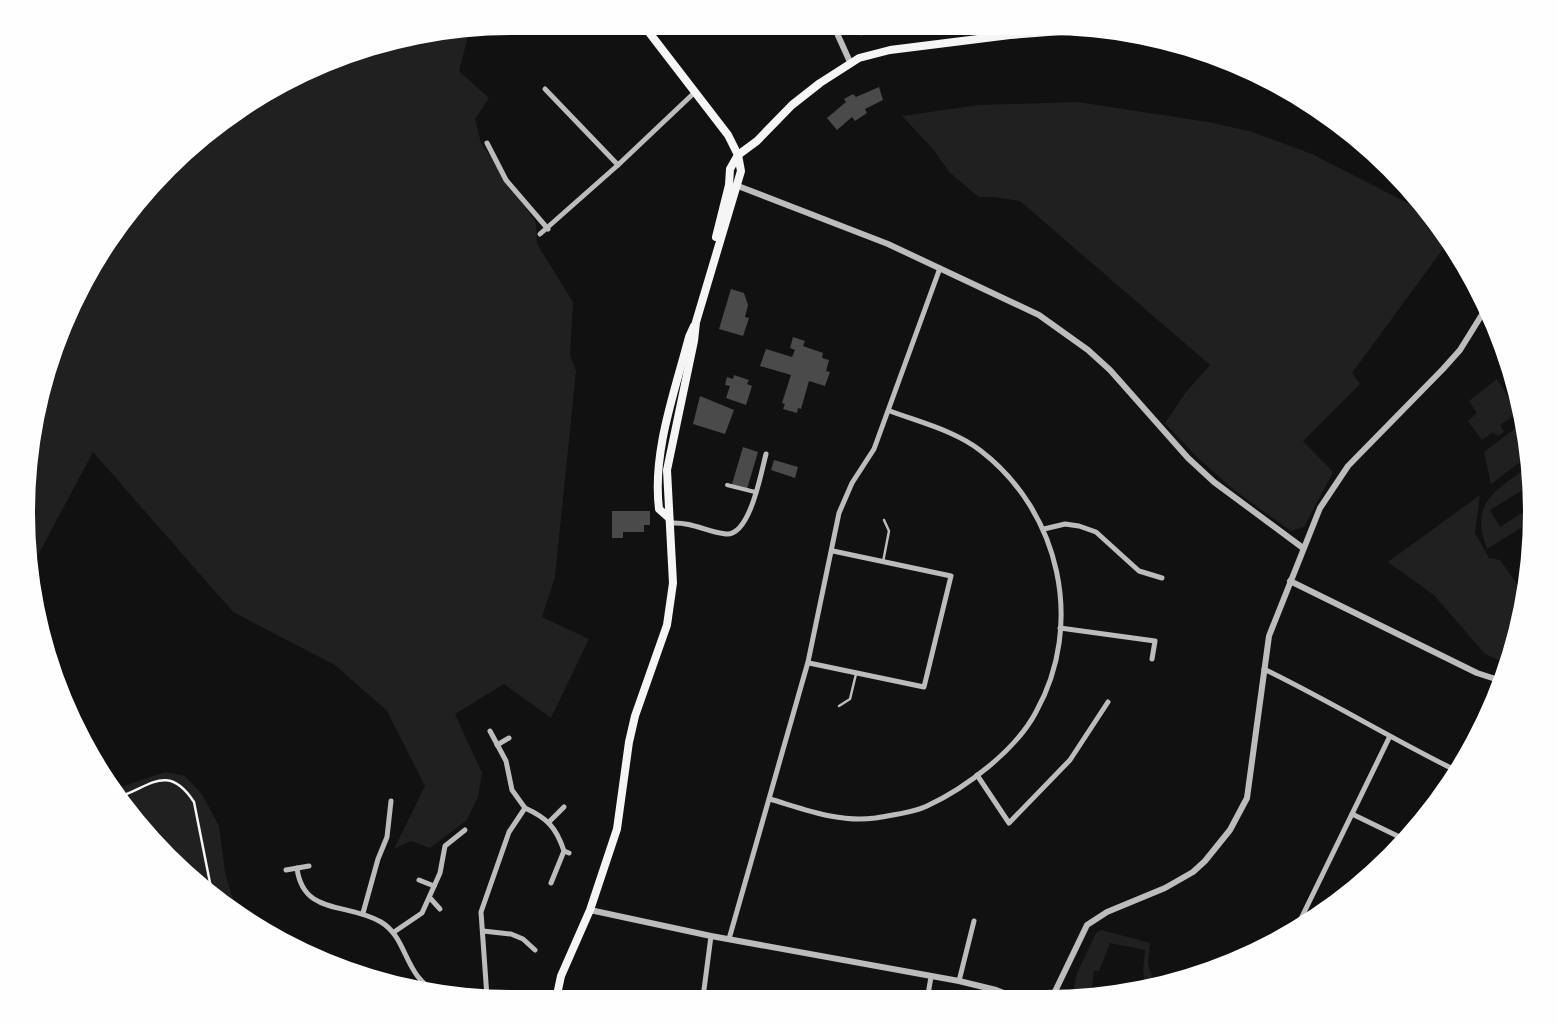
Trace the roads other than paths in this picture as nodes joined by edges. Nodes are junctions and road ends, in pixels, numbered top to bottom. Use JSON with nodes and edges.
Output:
{"nodes":[{"id":1,"x":651,"y":35,"type":"edge"},
{"id":2,"x":838,"y":35,"type":"edge"},
{"id":3,"x":994,"y":35,"type":"edge"},
{"id":4,"x":850,"y":62,"type":"junction"},
{"id":5,"x":545,"y":90,"type":"dead end"},
{"id":6,"x":694,"y":93,"type":"junction"},
{"id":7,"x":487,"y":144,"type":"dead end"},
{"id":8,"x":738,"y":155,"type":"junction"},
{"id":9,"x":618,"y":165,"type":"junction"},
{"id":10,"x":738,"y":186,"type":"junction"},
{"id":11,"x":548,"y":229,"type":"junction"},
{"id":12,"x":540,"y":234,"type":"dead end"},
{"id":13,"x":714,"y":255,"type":"junction"},
{"id":14,"x":940,"y":268,"type":"junction"},
{"id":15,"x":1481,"y":317,"type":"edge"},
{"id":16,"x":890,"y":411,"type":"junction"},
{"id":17,"x":766,"y":454,"type":"dead end"},
{"id":18,"x":727,"y":485,"type":"dead end"},
{"id":19,"x":755,"y":492,"type":"junction"},
{"id":20,"x":668,"y":520,"type":"junction"},
{"id":21,"x":884,"y":520,"type":"dead end"},
{"id":22,"x":1044,"y":528,"type":"junction"},
{"id":23,"x":1303,"y":548,"type":"junction"},
{"id":24,"x":833,"y":550,"type":"junction"},
{"id":25,"x":883,"y":562,"type":"junction"},
{"id":26,"x":1162,"y":578,"type":"dead end"},
{"id":27,"x":1290,"y":581,"type":"junction"},
{"id":28,"x":1060,"y":628,"type":"junction"},
{"id":29,"x":1152,"y":660,"type":"dead end"},
{"id":30,"x":808,"y":662,"type":"junction"},
{"id":31,"x":1264,"y":669,"type":"junction"},
{"id":32,"x":856,"y":673,"type":"junction"},
{"id":33,"x":1494,"y":678,"type":"edge"},
{"id":34,"x":1108,"y":702,"type":"dead end"},
{"id":35,"x":839,"y":706,"type":"dead end"},
{"id":36,"x":490,"y":731,"type":"dead end"},
{"id":37,"x":509,"y":738,"type":"dead end"},
{"id":38,"x":1389,"y":738,"type":"junction"},
{"id":39,"x":497,"y":745,"type":"junction"},
{"id":40,"x":1449,"y":767,"type":"edge"},
{"id":41,"x":977,"y":776,"type":"junction"},
{"id":42,"x":770,"y":799,"type":"junction"},
{"id":43,"x":391,"y":802,"type":"dead end"},
{"id":44,"x":564,"y":807,"type":"dead end"},
{"id":45,"x":525,"y":808,"type":"junction"},
{"id":46,"x":1352,"y":814,"type":"junction"},
{"id":47,"x":550,"y":822,"type":"junction"},
{"id":48,"x":464,"y":830,"type":"dead end"},
{"id":49,"x":1396,"y":836,"type":"edge"},
{"id":50,"x":309,"y":866,"type":"dead end"},
{"id":51,"x":297,"y":868,"type":"junction"},
{"id":52,"x":286,"y":870,"type":"dead end"},
{"id":53,"x":419,"y":880,"type":"dead end"},
{"id":54,"x":551,"y":883,"type":"dead end"},
{"id":55,"x":434,"y":886,"type":"junction"},
{"id":56,"x":430,"y":898,"type":"junction"},
{"id":57,"x":440,"y":909,"type":"dead end"},
{"id":58,"x":590,"y":910,"type":"junction"},
{"id":59,"x":363,"y":913,"type":"junction"},
{"id":60,"x":1303,"y":915,"type":"edge"},
{"id":61,"x":974,"y":921,"type":"dead end"},
{"id":62,"x":483,"y":931,"type":"junction"},
{"id":63,"x":394,"y":932,"type":"junction"},
{"id":64,"x":711,"y":936,"type":"junction"},
{"id":65,"x":729,"y":940,"type":"junction"},
{"id":66,"x":535,"y":950,"type":"dead end"},
{"id":67,"x":931,"y":976,"type":"junction"},
{"id":68,"x":423,"y":982,"type":"edge"},
{"id":69,"x":959,"y":982,"type":"junction"},
{"id":70,"x":487,"y":989,"type":"edge"},
{"id":71,"x":559,"y":990,"type":"edge"},
{"id":72,"x":704,"y":990,"type":"edge"},
{"id":73,"x":929,"y":990,"type":"edge"},
{"id":74,"x":996,"y":990,"type":"edge"},
{"id":75,"x":1056,"y":990,"type":"edge"}],
"edges":[{"from":1,"to":6,"type":"main road"},
{"from":2,"to":4,"type":"street"},
{"from":3,"to":4,"type":"main road"},
{"from":4,"to":8,"type":"main road"},
{"from":5,"to":9,"type":"street"},
{"from":6,"to":8,"type":"main road"},
{"from":6,"to":9,"type":"street"},
{"from":7,"to":11,"type":"street"},
{"from":8,"to":10,"type":"main road"},
{"from":8,"to":13,"type":"main road"},
{"from":9,"to":11,"type":"street"},
{"from":10,"to":13,"type":"main road"},
{"from":10,"to":14,"type":"street"},
{"from":11,"to":12,"type":"street"},
{"from":13,"to":20,"type":"main road"},
{"from":14,"to":16,"type":"street"},
{"from":14,"to":23,"type":"street"},
{"from":15,"to":23,"type":"street"},
{"from":16,"to":22,"type":"street"},
{"from":16,"to":24,"type":"street"},
{"from":17,"to":19,"type":"street"},
{"from":18,"to":19,"type":"street"},
{"from":19,"to":20,"type":"street"},
{"from":20,"to":58,"type":"main road"},
{"from":21,"to":25,"type":"lane"},
{"from":22,"to":26,"type":"street"},
{"from":22,"to":28,"type":"street"},
{"from":23,"to":27,"type":"street"},
{"from":24,"to":25,"type":"street"},
{"from":24,"to":30,"type":"street"},
{"from":25,"to":32,"type":"street"},
{"from":27,"to":31,"type":"street"},
{"from":27,"to":33,"type":"street"},
{"from":28,"to":29,"type":"street"},
{"from":28,"to":41,"type":"street"},
{"from":30,"to":32,"type":"street"},
{"from":30,"to":42,"type":"street"},
{"from":31,"to":38,"type":"street"},
{"from":31,"to":75,"type":"street"},
{"from":32,"to":35,"type":"lane"},
{"from":34,"to":41,"type":"street"},
{"from":36,"to":39,"type":"street"},
{"from":37,"to":39,"type":"street"},
{"from":38,"to":40,"type":"street"},
{"from":38,"to":46,"type":"street"},
{"from":39,"to":45,"type":"street"},
{"from":41,"to":42,"type":"street"},
{"from":42,"to":65,"type":"street"},
{"from":43,"to":59,"type":"street"},
{"from":44,"to":47,"type":"street"},
{"from":45,"to":47,"type":"street"},
{"from":45,"to":62,"type":"street"},
{"from":46,"to":49,"type":"street"},
{"from":46,"to":60,"type":"street"},
{"from":47,"to":54,"type":"street"},
{"from":48,"to":55,"type":"street"},
{"from":50,"to":51,"type":"street"},
{"from":51,"to":52,"type":"street"},
{"from":51,"to":59,"type":"street"},
{"from":53,"to":55,"type":"street"},
{"from":55,"to":56,"type":"street"},
{"from":56,"to":57,"type":"street"},
{"from":56,"to":63,"type":"street"},
{"from":58,"to":64,"type":"street"},
{"from":58,"to":71,"type":"main road"},
{"from":59,"to":63,"type":"street"},
{"from":61,"to":69,"type":"street"},
{"from":62,"to":66,"type":"street"},
{"from":62,"to":70,"type":"street"},
{"from":63,"to":68,"type":"street"},
{"from":64,"to":65,"type":"street"},
{"from":64,"to":72,"type":"street"},
{"from":65,"to":67,"type":"street"},
{"from":67,"to":69,"type":"street"},
{"from":67,"to":73,"type":"street"},
{"from":69,"to":74,"type":"street"}]}
